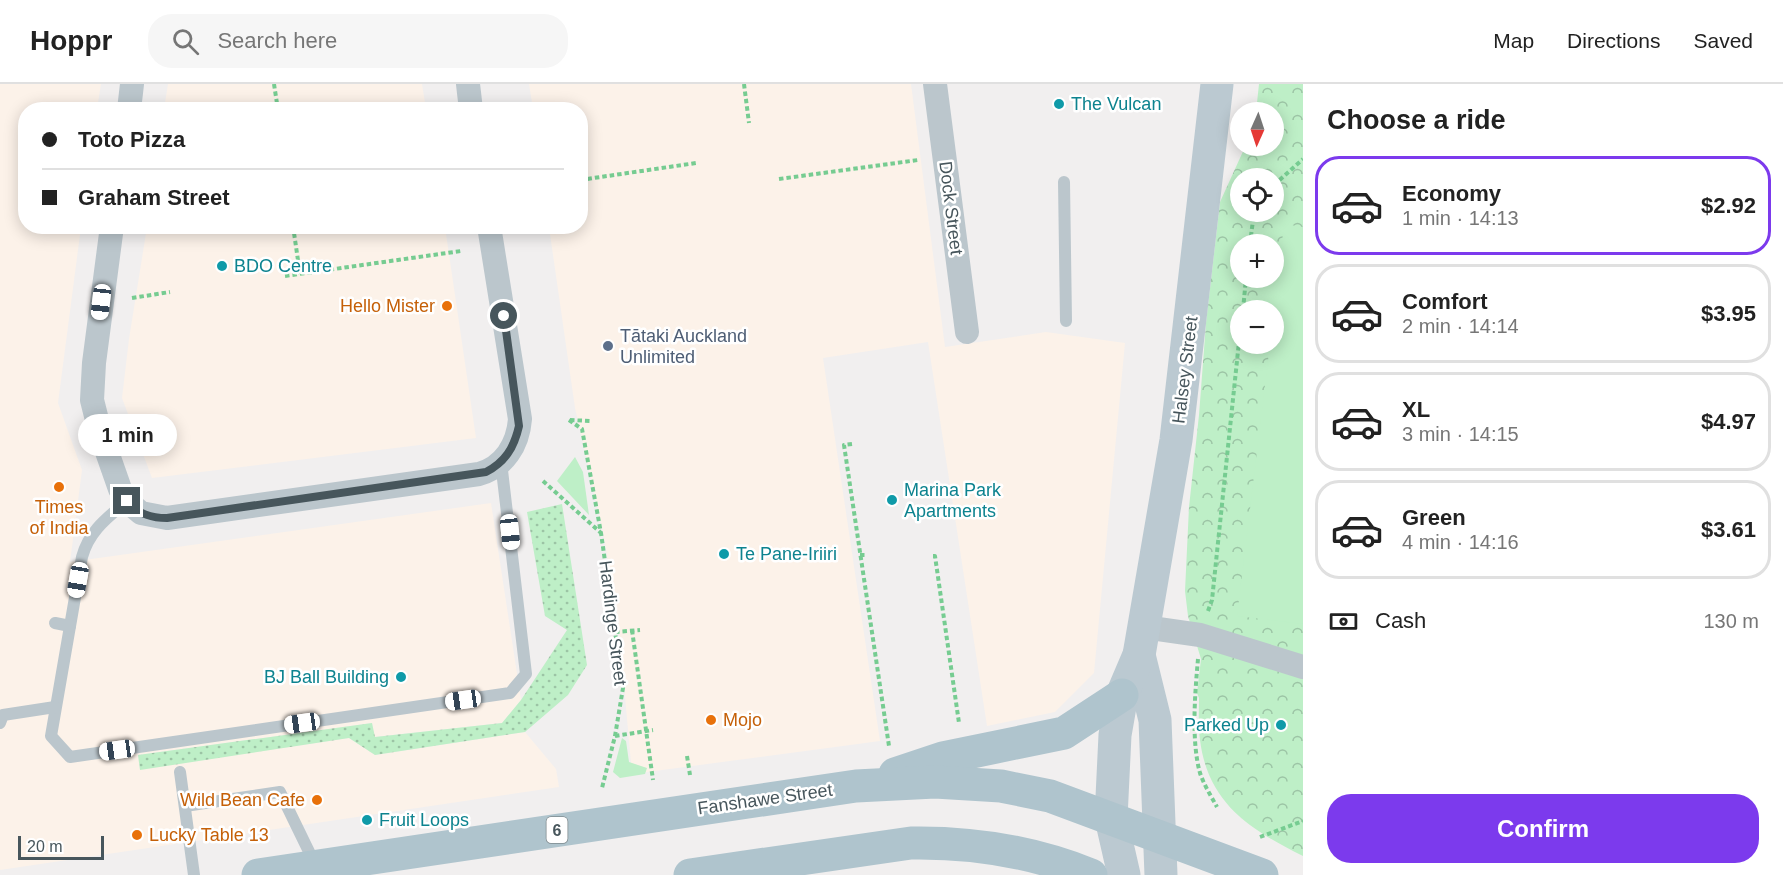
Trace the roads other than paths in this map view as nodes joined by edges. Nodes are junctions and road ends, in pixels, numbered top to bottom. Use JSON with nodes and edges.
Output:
{"nodes":[{"id":1,"x":132,"y":84,"type":"edge"},
{"id":2,"x":468,"y":84,"type":"edge"},
{"id":3,"x":935,"y":84,"type":"edge"},
{"id":4,"x":1217,"y":84,"type":"edge"},
{"id":5,"x":130,"y":102,"type":"edge"},
{"id":6,"x":470,"y":102,"type":"edge"},
{"id":7,"x":1064,"y":182,"type":"dead end"},
{"id":8,"x":111,"y":234,"type":"edge"},
{"id":9,"x":490,"y":234,"type":"edge"},
{"id":10,"x":1066,"y":321,"type":"dead end"},
{"id":11,"x":967,"y":332,"type":"dead end"},
{"id":12,"x":501,"y":462,"type":"junction"},
{"id":13,"x":127,"y":501,"type":"junction"},
{"id":14,"x":55,"y":623,"type":"dead end"},
{"id":15,"x":70,"y":626,"type":"junction"},
{"id":16,"x":1142,"y":641,"type":"junction"},
{"id":17,"x":1303,"y":667,"type":"edge"},
{"id":18,"x":1122,"y":695,"type":"junction"},
{"id":19,"x":55,"y":707,"type":"junction"},
{"id":20,"x":0,"y":723,"type":"edge"},
{"id":21,"x":180,"y":772,"type":"dead end"},
{"id":22,"x":856,"y":786,"type":"junction"},
{"id":23,"x":185,"y":806,"type":"junction"},
{"id":24,"x":1111,"y":819,"type":"junction"},
{"id":25,"x":1159,"y":837,"type":"junction"},
{"id":26,"x":316,"y":867,"type":"junction"},
{"id":27,"x":194,"y":875,"type":"edge"},
{"id":28,"x":258,"y":875,"type":"edge"},
{"id":29,"x":690,"y":875,"type":"edge"},
{"id":30,"x":1091,"y":875,"type":"edge"},
{"id":31,"x":1124,"y":875,"type":"edge"},
{"id":32,"x":1161,"y":875,"type":"edge"},
{"id":33,"x":1262,"y":875,"type":"edge"}],
"edges":[{"from":1,"to":5,"type":"street"},
{"from":2,"to":6,"type":"street"},
{"from":3,"to":11,"type":"street","name":"Dock Street"},
{"from":4,"to":16,"type":"main road","name":"Halsey Street"},
{"from":7,"to":10,"type":"lane"},
{"from":8,"to":13,"type":"street"},
{"from":9,"to":12,"type":"street"},
{"from":12,"to":13,"type":"street"},
{"from":12,"to":19,"type":"lane"},
{"from":13,"to":15,"type":"lane"},
{"from":14,"to":15,"type":"lane"},
{"from":15,"to":19,"type":"lane"},
{"from":16,"to":17,"type":"street"},
{"from":16,"to":18,"type":"main road","name":"Halsey Street"},
{"from":16,"to":25,"type":"main road","name":"Halsey Street"},
{"from":18,"to":22,"type":"main road"},
{"from":18,"to":24,"type":"main road","name":"Halsey Street"},
{"from":19,"to":20,"type":"lane"},
{"from":21,"to":23,"type":"lane"},
{"from":22,"to":24,"type":"main road","name":"Fanshawe Street","number":"6"},
{"from":22,"to":26,"type":"main road","name":"Fanshawe Street","number":"6"},
{"from":23,"to":26,"type":"lane"},
{"from":23,"to":27,"type":"lane"},
{"from":24,"to":25,"type":"main road","name":"Fanshawe Street","number":"6"},
{"from":24,"to":31,"type":"main road","name":"Halsey Street"},
{"from":25,"to":32,"type":"main road","name":"Halsey Street"},
{"from":25,"to":33,"type":"main road","name":"Fanshawe Street","number":"6"},
{"from":26,"to":28,"type":"main road","name":"Fanshawe Street","number":"6"},
{"from":29,"to":30,"type":"main road"}]}
